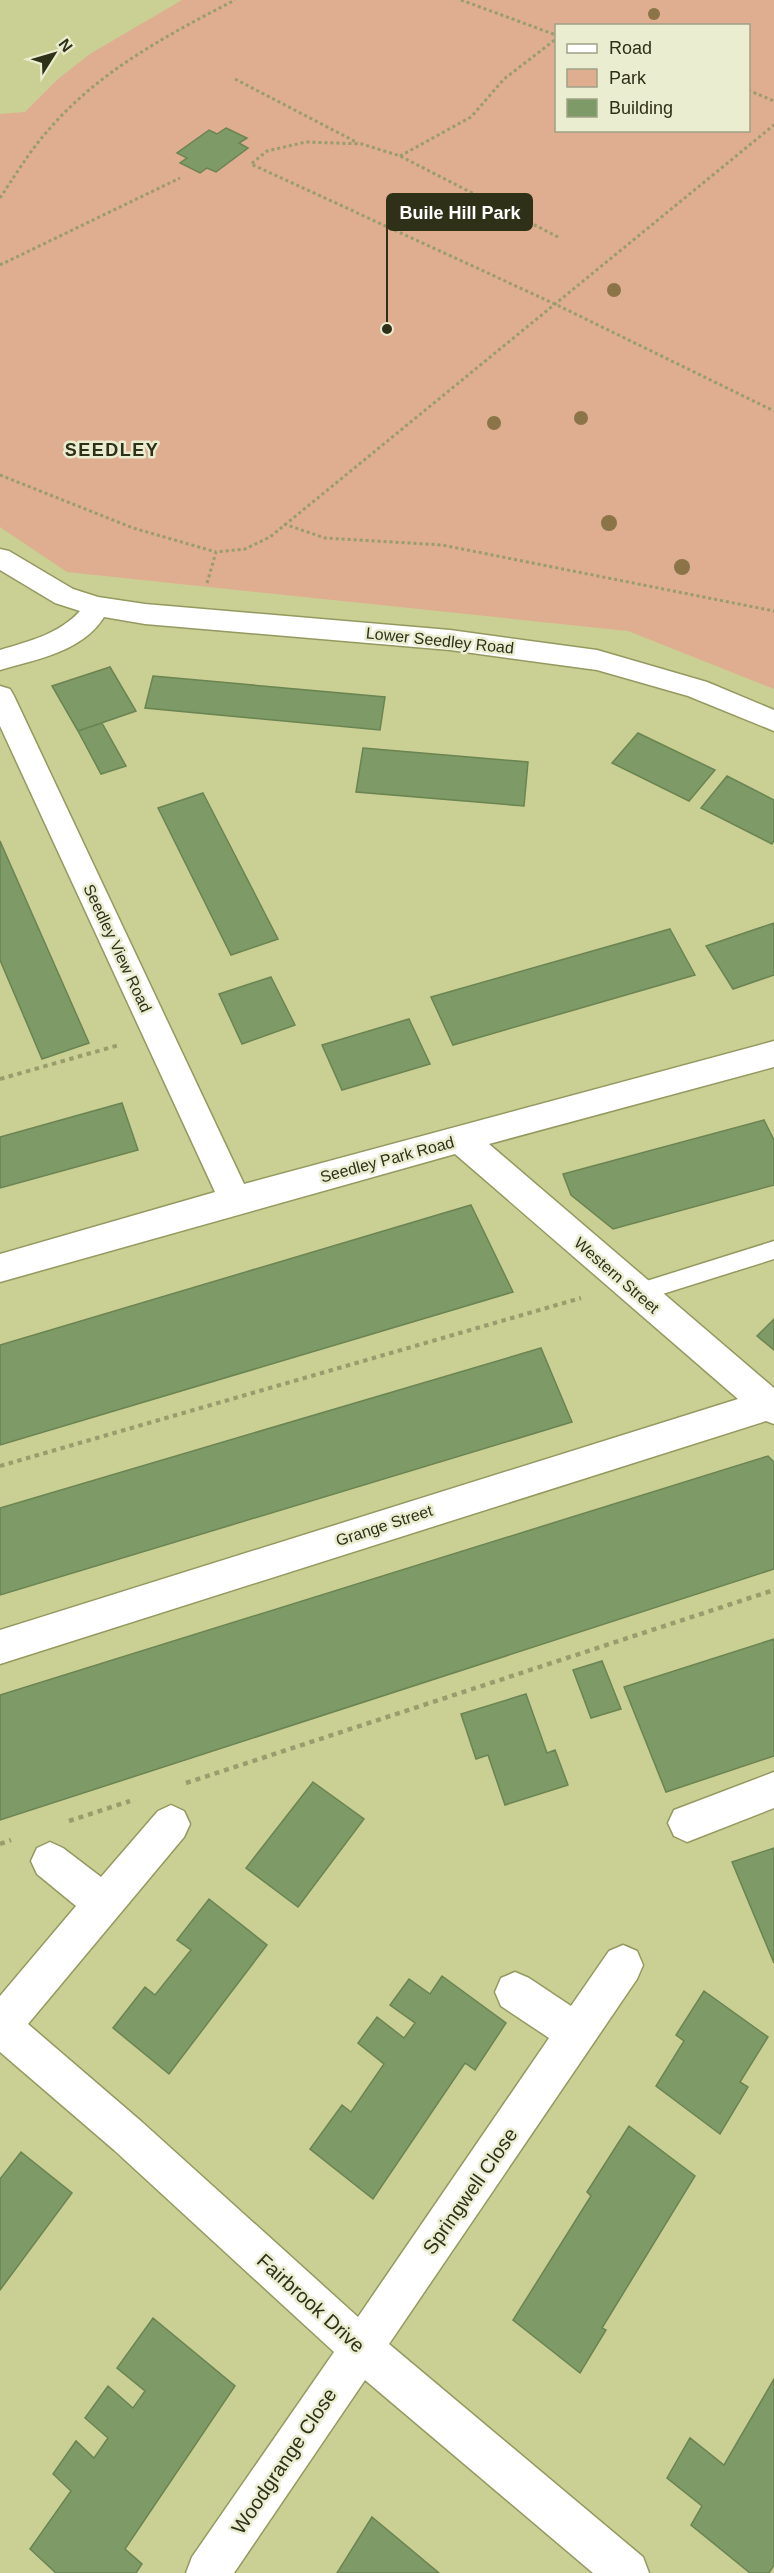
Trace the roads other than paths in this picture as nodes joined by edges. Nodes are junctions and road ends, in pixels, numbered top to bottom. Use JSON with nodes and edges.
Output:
{"nodes":[{"id":1,"x":0,"y":558,"type":"edge"},
{"id":2,"x":97,"y":606,"type":"junction"},
{"id":3,"x":0,"y":660,"type":"edge"},
{"id":4,"x":0,"y":696,"type":"edge"},
{"id":5,"x":774,"y":721,"type":"edge"},
{"id":6,"x":768,"y":1063,"type":"edge"},
{"id":7,"x":460,"y":1139,"type":"junction"},
{"id":8,"x":236,"y":1200,"type":"junction"},
{"id":9,"x":774,"y":1250,"type":"edge"},
{"id":10,"x":0,"y":1268,"type":"edge"},
{"id":11,"x":629,"y":1286,"type":"junction"},
{"id":12,"x":772,"y":1407,"type":"edge"},
{"id":13,"x":0,"y":1647,"type":"edge"},
{"id":14,"x":774,"y":1790,"type":"edge"},
{"id":15,"x":687,"y":1823,"type":"dead end"},
{"id":16,"x":171,"y":1824,"type":"dead end"},
{"id":17,"x":54,"y":1843,"type":"road end"},
{"id":18,"x":104,"y":1904,"type":"junction"},
{"id":19,"x":623,"y":1965,"type":"dead end"},
{"id":20,"x":515,"y":1992,"type":"dead end"},
{"id":21,"x":0,"y":2026,"type":"edge"},
{"id":22,"x":578,"y":2034,"type":"junction"},
{"id":23,"x":361,"y":2348,"type":"junction"},
{"id":24,"x":208,"y":2573,"type":"edge"},
{"id":25,"x":627,"y":2573,"type":"edge"}],
"edges":[{"from":1,"to":2,"type":"street","name":"Lower Seedley Road"},
{"from":2,"to":3,"type":"street"},
{"from":2,"to":5,"type":"street","name":"Lower Seedley Road"},
{"from":4,"to":8,"type":"street","name":"Seedley View Road"},
{"from":6,"to":7,"type":"street","name":"Seedley Park Road"},
{"from":7,"to":8,"type":"street","name":"Seedley Park Road"},
{"from":7,"to":11,"type":"street","name":"Western Street"},
{"from":8,"to":10,"type":"street","name":"Seedley Park Road"},
{"from":9,"to":11,"type":"lane"},
{"from":11,"to":12,"type":"street","name":"Western Street"},
{"from":12,"to":13,"type":"street","name":"Grange Street"},
{"from":14,"to":15,"type":"street"},
{"from":16,"to":18,"type":"street","name":"Fairbrook Drive"},
{"from":17,"to":18,"type":"street"},
{"from":18,"to":21,"type":"street","name":"Fairbrook Drive"},
{"from":19,"to":22,"type":"street","name":"Springwell Close"},
{"from":20,"to":22,"type":"street"},
{"from":21,"to":23,"type":"street","name":"Fairbrook Drive"},
{"from":22,"to":23,"type":"street","name":"Springwell Close"},
{"from":23,"to":24,"type":"street","name":"Woodgrange Close"},
{"from":23,"to":25,"type":"street","name":"Fairbrook Drive"}]}
